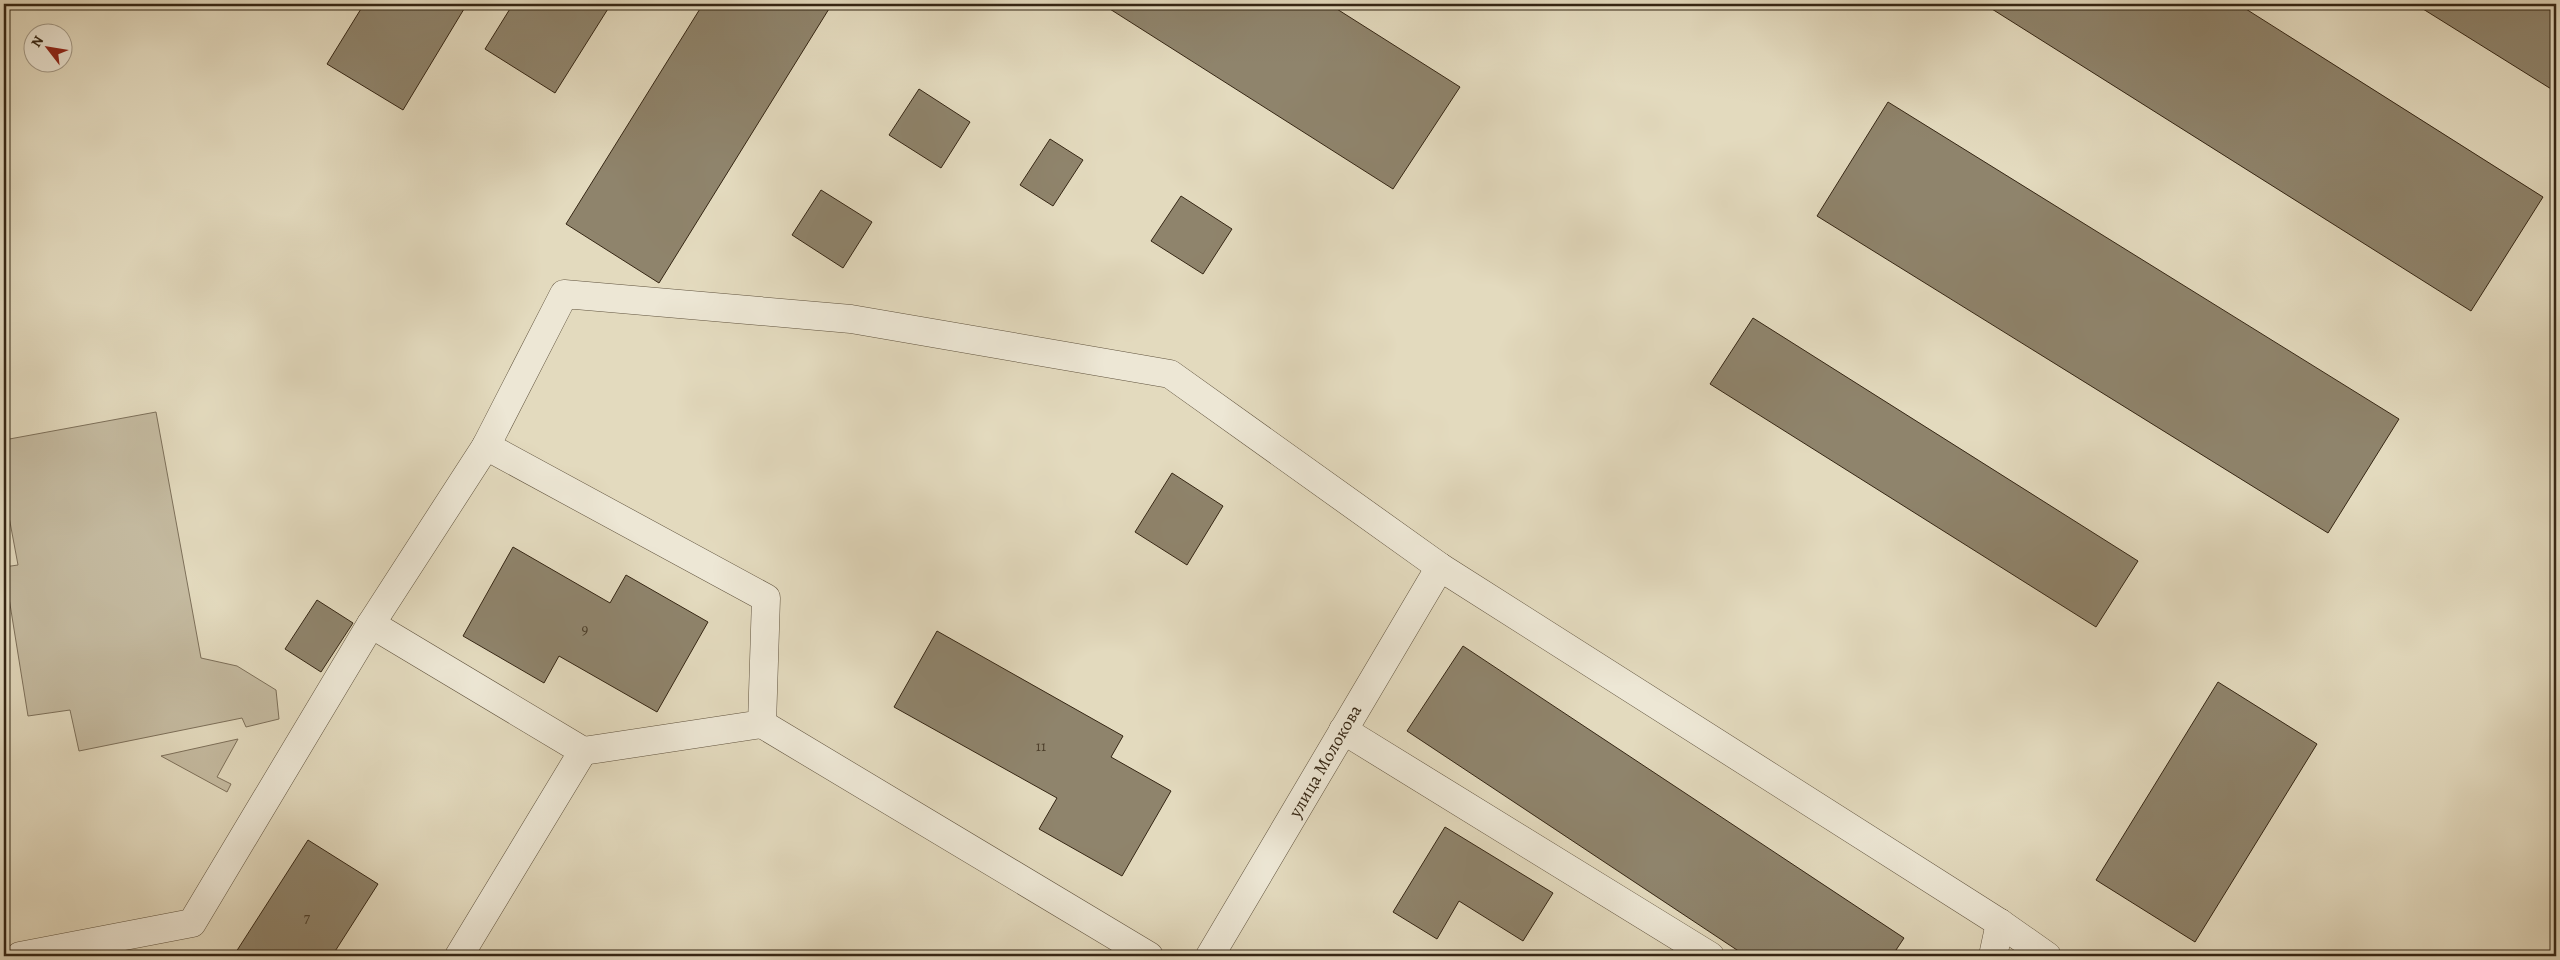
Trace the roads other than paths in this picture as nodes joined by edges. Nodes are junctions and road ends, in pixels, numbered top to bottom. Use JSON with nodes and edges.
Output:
{"nodes":[{"id":1,"x":486,"y":446,"type":"junction"},
{"id":2,"x":1440,"y":567,"type":"junction"},
{"id":3,"x":371,"y":624,"type":"junction"},
{"id":4,"x":762,"y":724,"type":"junction"},
{"id":5,"x":1343,"y":730,"type":"junction"},
{"id":6,"x":583,"y":752,"type":"junction"},
{"id":7,"x":2000,"y":923,"type":"junction"},
{"id":8,"x":20,"y":956,"type":"edge"},
{"id":9,"x":459,"y":956,"type":"edge"},
{"id":10,"x":1149,"y":956,"type":"edge"},
{"id":11,"x":1210,"y":956,"type":"edge"},
{"id":12,"x":1710,"y":956,"type":"edge"},
{"id":13,"x":1992,"y":956,"type":"edge"},
{"id":14,"x":2047,"y":956,"type":"edge"}],
"edges":[{"from":1,"to":2,"type":"street"},
{"from":1,"to":3,"type":"street"},
{"from":1,"to":4,"type":"street"},
{"from":2,"to":5,"type":"street","name":"улица Молокова"},
{"from":2,"to":7,"type":"street"},
{"from":3,"to":6,"type":"street"},
{"from":3,"to":8,"type":"street"},
{"from":4,"to":6,"type":"street"},
{"from":4,"to":10,"type":"street"},
{"from":5,"to":11,"type":"street","name":"улица Молокова"},
{"from":5,"to":12,"type":"street"},
{"from":6,"to":9,"type":"street"},
{"from":7,"to":13,"type":"street"},
{"from":7,"to":14,"type":"street"}]}
